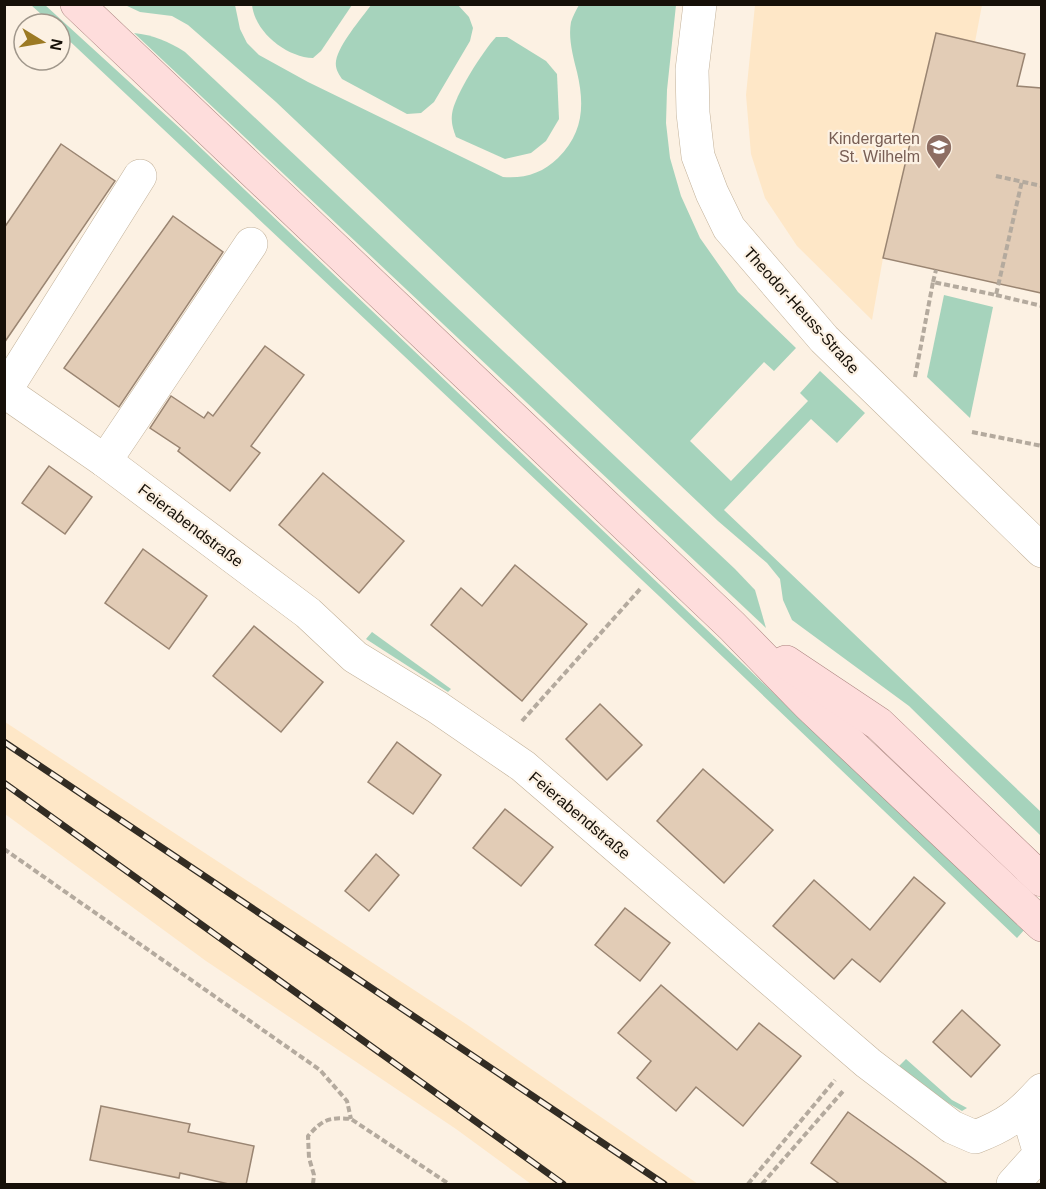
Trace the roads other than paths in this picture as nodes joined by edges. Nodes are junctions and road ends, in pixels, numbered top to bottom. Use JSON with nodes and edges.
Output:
{"nodes":[{"id":1,"x":77,"y":4,"type":"edge"},
{"id":2,"x":700,"y":4,"type":"edge"},
{"id":3,"x":140,"y":176,"type":"dead end"},
{"id":4,"x":251,"y":244,"type":"dead end"},
{"id":5,"x":5,"y":391,"type":"edge"},
{"id":6,"x":105,"y":461,"type":"junction"},
{"id":7,"x":1041,"y":552,"type":"edge"},
{"id":8,"x":732,"y":626,"type":"junction"},
{"id":9,"x":1041,"y":880,"type":"edge"},
{"id":10,"x":1041,"y":925,"type":"edge"},
{"id":11,"x":1034,"y":1098,"type":"edge"},
{"id":12,"x":1013,"y":1185,"type":"edge"}],
"edges":[{"from":1,"to":8,"type":"main road"},
{"from":2,"to":7,"type":"street","name":"Theodor-Heuss-Straße"},
{"from":3,"to":5,"type":"street","name":"Feierabendstraße"},
{"from":4,"to":6,"type":"street"},
{"from":5,"to":6,"type":"street","name":"Feierabendstraße"},
{"from":6,"to":11,"type":"street","name":"Feierabendstraße"},
{"from":8,"to":9,"type":"main road"},
{"from":8,"to":10,"type":"main road"},
{"from":11,"to":12,"type":"street"}]}
